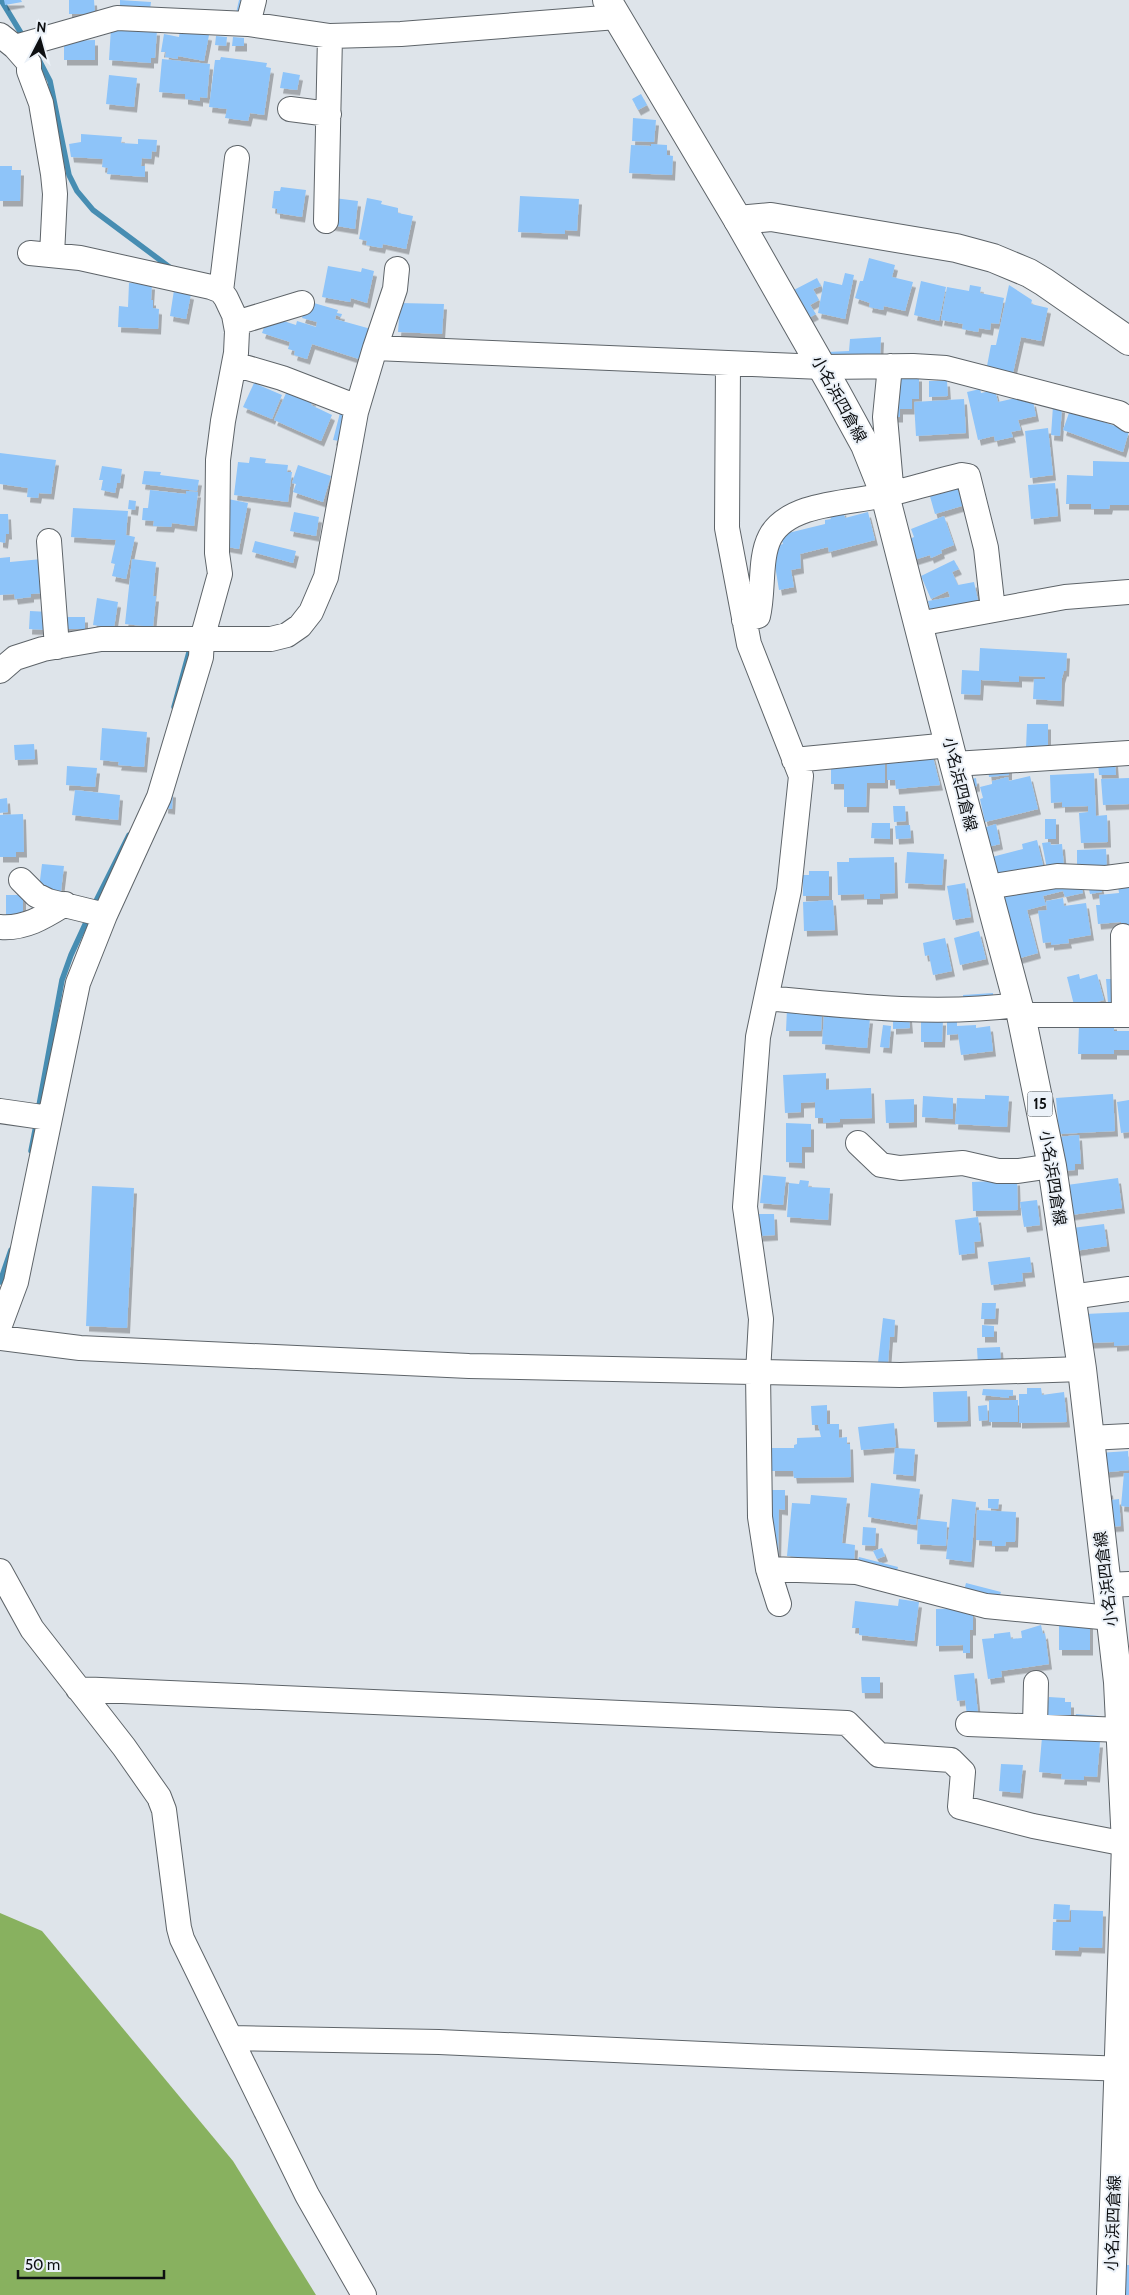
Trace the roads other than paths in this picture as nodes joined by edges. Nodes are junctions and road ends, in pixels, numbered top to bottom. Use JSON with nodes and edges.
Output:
{"nodes":[{"id":1,"x":254,"y":0,"type":"edge"},
{"id":2,"x":612,"y":8,"type":"edge"},
{"id":3,"x":116,"y":9,"type":"edge"},
{"id":4,"x":248,"y":24,"type":"junction"},
{"id":5,"x":330,"y":36,"type":"junction"},
{"id":6,"x":8,"y":41,"type":"edge"},
{"id":7,"x":290,"y":109,"type":"dead end"},
{"id":8,"x":329,"y":114,"type":"junction"},
{"id":9,"x":237,"y":158,"type":"dead end"},
{"id":10,"x":326,"y":220,"type":"dead end"},
{"id":11,"x":738,"y":220,"type":"junction"},
{"id":12,"x":397,"y":269,"type":"dead end"},
{"id":13,"x":202,"y":286,"type":"junction"},
{"id":14,"x":302,"y":303,"type":"dead end"},
{"id":15,"x":236,"y":324,"type":"junction"},
{"id":16,"x":1129,"y":341,"type":"edge"},
{"id":17,"x":375,"y":348,"type":"junction"},
{"id":18,"x":234,"y":364,"type":"junction"},
{"id":19,"x":728,"y":364,"type":"junction"},
{"id":20,"x":890,"y":366,"type":"junction"},
{"id":21,"x":822,"y":367,"type":"junction"},
{"id":22,"x":357,"y":408,"type":"junction"},
{"id":23,"x":1126,"y":410,"type":"edge"},
{"id":24,"x":887,"y":494,"type":"junction"},
{"id":25,"x":49,"y":541,"type":"dead end"},
{"id":26,"x":1129,"y":592,"type":"edge"},
{"id":27,"x":993,"y":610,"type":"junction"},
{"id":28,"x":744,"y":620,"type":"junction"},
{"id":29,"x":918,"y":624,"type":"junction"},
{"id":30,"x":196,"y":639,"type":"junction"},
{"id":31,"x":58,"y":647,"type":"junction"},
{"id":32,"x":3,"y":663,"type":"edge"},
{"id":33,"x":1129,"y":753,"type":"edge"},
{"id":34,"x":952,"y":754,"type":"junction"},
{"id":35,"x":794,"y":760,"type":"junction"},
{"id":36,"x":1129,"y":875,"type":"edge"},
{"id":37,"x":21,"y":880,"type":"dead end"},
{"id":38,"x":987,"y":887,"type":"junction"},
{"id":39,"x":88,"y":910,"type":"junction"},
{"id":40,"x":0,"y":926,"type":"edge"},
{"id":41,"x":1122,"y":936,"type":"dead end"},
{"id":42,"x":767,"y":998,"type":"junction"},
{"id":43,"x":1020,"y":1010,"type":"junction"},
{"id":44,"x":1127,"y":1015,"type":"edge"},
{"id":45,"x":0,"y":1111,"type":"edge"},
{"id":46,"x":42,"y":1116,"type":"junction"},
{"id":47,"x":858,"y":1144,"type":"dead end"},
{"id":48,"x":1052,"y":1166,"type":"junction"},
{"id":49,"x":8,"y":1282,"type":"edge"},
{"id":50,"x":1129,"y":1289,"type":"edge"},
{"id":51,"x":1071,"y":1297,"type":"junction"},
{"id":52,"x":0,"y":1325,"type":"edge"},
{"id":53,"x":0,"y":1338,"type":"edge"},
{"id":54,"x":1082,"y":1369,"type":"junction"},
{"id":55,"x":758,"y":1373,"type":"junction"},
{"id":56,"x":1129,"y":1436,"type":"edge"},
{"id":57,"x":1089,"y":1438,"type":"junction"},
{"id":58,"x":768,"y":1569,"type":"junction"},
{"id":59,"x":0,"y":1571,"type":"edge"},
{"id":60,"x":1118,"y":1584,"type":"edge"},
{"id":61,"x":779,"y":1604,"type":"dead end"},
{"id":62,"x":1111,"y":1618,"type":"junction"},
{"id":63,"x":1036,"y":1682,"type":"dead end"},
{"id":64,"x":1124,"y":1683,"type":"edge"},
{"id":65,"x":78,"y":1689,"type":"junction"},
{"id":66,"x":968,"y":1724,"type":"dead end"},
{"id":67,"x":1035,"y":1726,"type":"junction"},
{"id":68,"x":1122,"y":1730,"type":"junction"},
{"id":69,"x":1126,"y":1844,"type":"junction"},
{"id":70,"x":231,"y":2038,"type":"junction"},
{"id":71,"x":1124,"y":2069,"type":"edge"},
{"id":72,"x":364,"y":2295,"type":"edge"},
{"id":73,"x":1111,"y":2295,"type":"edge"}],
"edges":[{"from":1,"to":4,"type":"street"},
{"from":2,"to":5,"type":"street"},
{"from":2,"to":11,"type":"main road","name":"小名浜四倉線","number":"15"},
{"from":3,"to":4,"type":"street"},
{"from":3,"to":6,"type":"street"},
{"from":4,"to":5,"type":"street"},
{"from":5,"to":8,"type":"street"},
{"from":6,"to":13,"type":"street"},
{"from":7,"to":8,"type":"street"},
{"from":8,"to":10,"type":"street"},
{"from":9,"to":13,"type":"street"},
{"from":11,"to":16,"type":"main road"},
{"from":11,"to":21,"type":"main road","name":"小名浜四倉線","number":"15"},
{"from":12,"to":17,"type":"street"},
{"from":13,"to":15,"type":"street"},
{"from":14,"to":15,"type":"street"},
{"from":15,"to":18,"type":"street"},
{"from":17,"to":19,"type":"street"},
{"from":17,"to":22,"type":"street"},
{"from":18,"to":22,"type":"street"},
{"from":18,"to":30,"type":"street"},
{"from":19,"to":21,"type":"street"},
{"from":19,"to":28,"type":"street"},
{"from":20,"to":21,"type":"street"},
{"from":20,"to":23,"type":"street"},
{"from":20,"to":24,"type":"street"},
{"from":21,"to":24,"type":"main road","name":"小名浜四倉線","number":"15"},
{"from":22,"to":30,"type":"street"},
{"from":24,"to":27,"type":"street"},
{"from":24,"to":28,"type":"street"},
{"from":24,"to":29,"type":"main road","name":"小名浜四倉線","number":"15"},
{"from":25,"to":31,"type":"street"},
{"from":26,"to":27,"type":"street"},
{"from":27,"to":29,"type":"street"},
{"from":28,"to":35,"type":"street"},
{"from":29,"to":34,"type":"main road","name":"小名浜四倉線","number":"15"},
{"from":30,"to":31,"type":"street"},
{"from":30,"to":39,"type":"street"},
{"from":31,"to":32,"type":"street"},
{"from":33,"to":34,"type":"street"},
{"from":34,"to":35,"type":"street"},
{"from":34,"to":38,"type":"main road","name":"小名浜四倉線","number":"15"},
{"from":35,"to":42,"type":"street"},
{"from":36,"to":38,"type":"street"},
{"from":37,"to":39,"type":"street"},
{"from":38,"to":43,"type":"main road","name":"小名浜四倉線","number":"15"},
{"from":39,"to":40,"type":"street"},
{"from":39,"to":46,"type":"street"},
{"from":41,"to":44,"type":"street"},
{"from":42,"to":43,"type":"street"},
{"from":42,"to":55,"type":"street"},
{"from":43,"to":44,"type":"street"},
{"from":43,"to":48,"type":"main road","name":"小名浜四倉線","number":"15"},
{"from":45,"to":46,"type":"street"},
{"from":46,"to":49,"type":"street"},
{"from":47,"to":48,"type":"street"},
{"from":48,"to":51,"type":"main road","name":"小名浜四倉線","number":"15"},
{"from":49,"to":52,"type":"street"},
{"from":50,"to":51,"type":"street"},
{"from":51,"to":54,"type":"main road","name":"小名浜四倉線","number":"15"},
{"from":53,"to":55,"type":"street"},
{"from":54,"to":55,"type":"street"},
{"from":54,"to":57,"type":"main road","name":"小名浜四倉線","number":"15"},
{"from":55,"to":58,"type":"street"},
{"from":56,"to":57,"type":"street"},
{"from":57,"to":60,"type":"main road","name":"小名浜四倉線","number":"15"},
{"from":58,"to":61,"type":"street"},
{"from":58,"to":62,"type":"street"},
{"from":59,"to":65,"type":"street"},
{"from":60,"to":62,"type":"main road","name":"小名浜四倉線","number":"15"},
{"from":62,"to":64,"type":"main road","name":"小名浜四倉線","number":"15"},
{"from":63,"to":67,"type":"street"},
{"from":64,"to":68,"type":"main road","name":"小名浜四倉線","number":"15"},
{"from":65,"to":69,"type":"street"},
{"from":65,"to":70,"type":"street"},
{"from":66,"to":67,"type":"street"},
{"from":67,"to":68,"type":"street"},
{"from":68,"to":69,"type":"main road","name":"小名浜四倉線","number":"15"},
{"from":69,"to":71,"type":"main road","name":"小名浜四倉線","number":"15"},
{"from":70,"to":71,"type":"street"},
{"from":70,"to":72,"type":"street"},
{"from":71,"to":73,"type":"main road","name":"小名浜四倉線","number":"15"}]}
